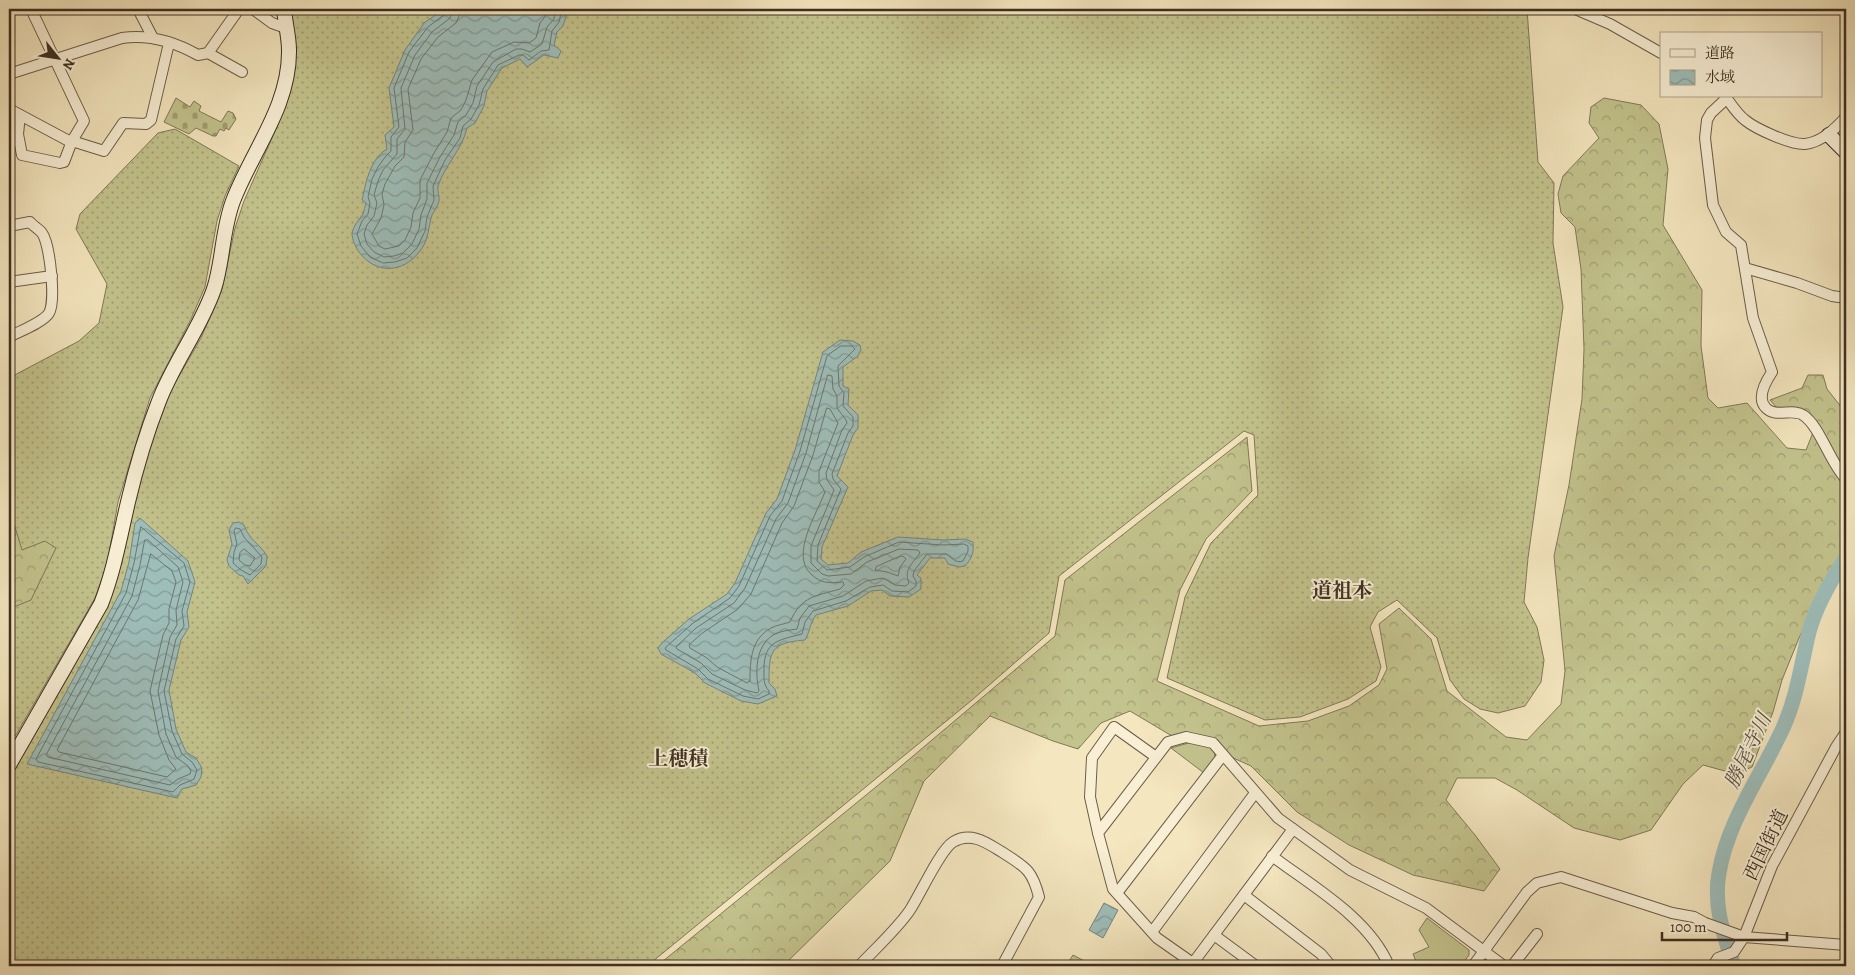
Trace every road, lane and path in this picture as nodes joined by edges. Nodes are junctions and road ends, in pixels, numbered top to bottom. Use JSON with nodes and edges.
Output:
{"nodes":[{"id":1,"x":31,"y":9,"type":"edge"},
{"id":2,"x":138,"y":9,"type":"edge"},
{"id":3,"x":239,"y":9,"type":"edge"},
{"id":4,"x":253,"y":9,"type":"edge"},
{"id":5,"x":284,"y":9,"type":"edge"},
{"id":6,"x":1575,"y":9,"type":"edge"},
{"id":7,"x":286,"y":28,"type":"junction"},
{"id":8,"x":153,"y":38,"type":"junction"},
{"id":9,"x":169,"y":43,"type":"junction"},
{"id":10,"x":1660,"y":52,"type":"edge"},
{"id":11,"x":208,"y":53,"type":"junction"},
{"id":12,"x":55,"y":59,"type":"junction"},
{"id":13,"x":242,"y":72,"type":"dead end"},
{"id":14,"x":9,"y":74,"type":"edge"},
{"id":15,"x":1725,"y":98,"type":"edge"},
{"id":16,"x":1727,"y":98,"type":"edge"},
{"id":17,"x":9,"y":108,"type":"edge"},
{"id":18,"x":20,"y":115,"type":"junction"},
{"id":19,"x":1846,"y":117,"type":"edge"},
{"id":20,"x":1829,"y":135,"type":"junction"},
{"id":21,"x":72,"y":141,"type":"junction"},
{"id":22,"x":1846,"y":152,"type":"edge"},
{"id":23,"x":9,"y":226,"type":"edge"},
{"id":24,"x":1744,"y":268,"type":"junction"},
{"id":25,"x":52,"y":276,"type":"junction"},
{"id":26,"x":9,"y":282,"type":"edge"},
{"id":27,"x":1846,"y":298,"type":"edge"},
{"id":28,"x":9,"y":337,"type":"edge"},
{"id":29,"x":1846,"y":479,"type":"edge"},
{"id":30,"x":1846,"y":732,"type":"edge"},
{"id":31,"x":1222,"y":755,"type":"junction"},
{"id":32,"x":1156,"y":757,"type":"junction"},
{"id":33,"x":9,"y":765,"type":"edge"},
{"id":34,"x":1255,"y":792,"type":"junction"},
{"id":35,"x":1293,"y":829,"type":"junction"},
{"id":36,"x":1098,"y":832,"type":"junction"},
{"id":37,"x":1272,"y":856,"type":"junction"},
{"id":38,"x":1118,"y":893,"type":"junction"},
{"id":39,"x":1244,"y":895,"type":"junction"},
{"id":40,"x":1152,"y":932,"type":"junction"},
{"id":41,"x":1537,"y":934,"type":"dead end"},
{"id":42,"x":1214,"y":935,"type":"junction"},
{"id":43,"x":1740,"y":939,"type":"junction"},
{"id":44,"x":1846,"y":945,"type":"edge"},
{"id":45,"x":1484,"y":951,"type":"junction"},
{"id":46,"x":1715,"y":962,"type":"edge"},
{"id":47,"x":1195,"y":965,"type":"edge"},
{"id":48,"x":859,"y":966,"type":"edge"},
{"id":49,"x":1002,"y":966,"type":"edge"},
{"id":50,"x":1256,"y":966,"type":"edge"},
{"id":51,"x":1331,"y":966,"type":"edge"},
{"id":52,"x":1390,"y":966,"type":"edge"},
{"id":53,"x":1473,"y":966,"type":"edge"},
{"id":54,"x":1504,"y":966,"type":"edge"},
{"id":55,"x":1512,"y":966,"type":"edge"}],
"edges":[{"from":1,"to":12,"type":"street"},
{"from":2,"to":8,"type":"street"},
{"from":3,"to":11,"type":"street"},
{"from":4,"to":7,"type":"street"},
{"from":5,"to":7,"type":"street"},
{"from":6,"to":10,"type":"street"},
{"from":7,"to":33,"type":"street"},
{"from":8,"to":9,"type":"street"},
{"from":8,"to":12,"type":"street"},
{"from":9,"to":11,"type":"street"},
{"from":9,"to":21,"type":"street"},
{"from":11,"to":13,"type":"street"},
{"from":12,"to":14,"type":"street"},
{"from":12,"to":21,"type":"street"},
{"from":15,"to":24,"type":"street"},
{"from":16,"to":20,"type":"street"},
{"from":17,"to":18,"type":"street"},
{"from":18,"to":21,"type":"street"},
{"from":18,"to":21,"type":"street"},
{"from":19,"to":20,"type":"street"},
{"from":20,"to":22,"type":"street"},
{"from":23,"to":25,"type":"street"},
{"from":24,"to":27,"type":"street"},
{"from":24,"to":29,"type":"street"},
{"from":25,"to":26,"type":"street"},
{"from":25,"to":28,"type":"street"},
{"from":30,"to":43,"type":"street","name":"西国街道"},
{"from":31,"to":32,"type":"street"},
{"from":31,"to":34,"type":"street"},
{"from":31,"to":38,"type":"street"},
{"from":32,"to":36,"type":"street"},
{"from":32,"to":36,"type":"street"},
{"from":34,"to":35,"type":"street"},
{"from":34,"to":40,"type":"street"},
{"from":35,"to":37,"type":"street"},
{"from":35,"to":45,"type":"street"},
{"from":36,"to":38,"type":"street"},
{"from":37,"to":39,"type":"street"},
{"from":37,"to":52,"type":"street"},
{"from":38,"to":40,"type":"street"},
{"from":39,"to":42,"type":"street"},
{"from":39,"to":51,"type":"street"},
{"from":40,"to":47,"type":"street"},
{"from":41,"to":55,"type":"street"},
{"from":42,"to":47,"type":"street"},
{"from":42,"to":50,"type":"street"},
{"from":43,"to":44,"type":"street"},
{"from":43,"to":45,"type":"street"},
{"from":43,"to":46,"type":"street"},
{"from":45,"to":53,"type":"street"},
{"from":45,"to":54,"type":"street"},
{"from":48,"to":49,"type":"street"}]}
